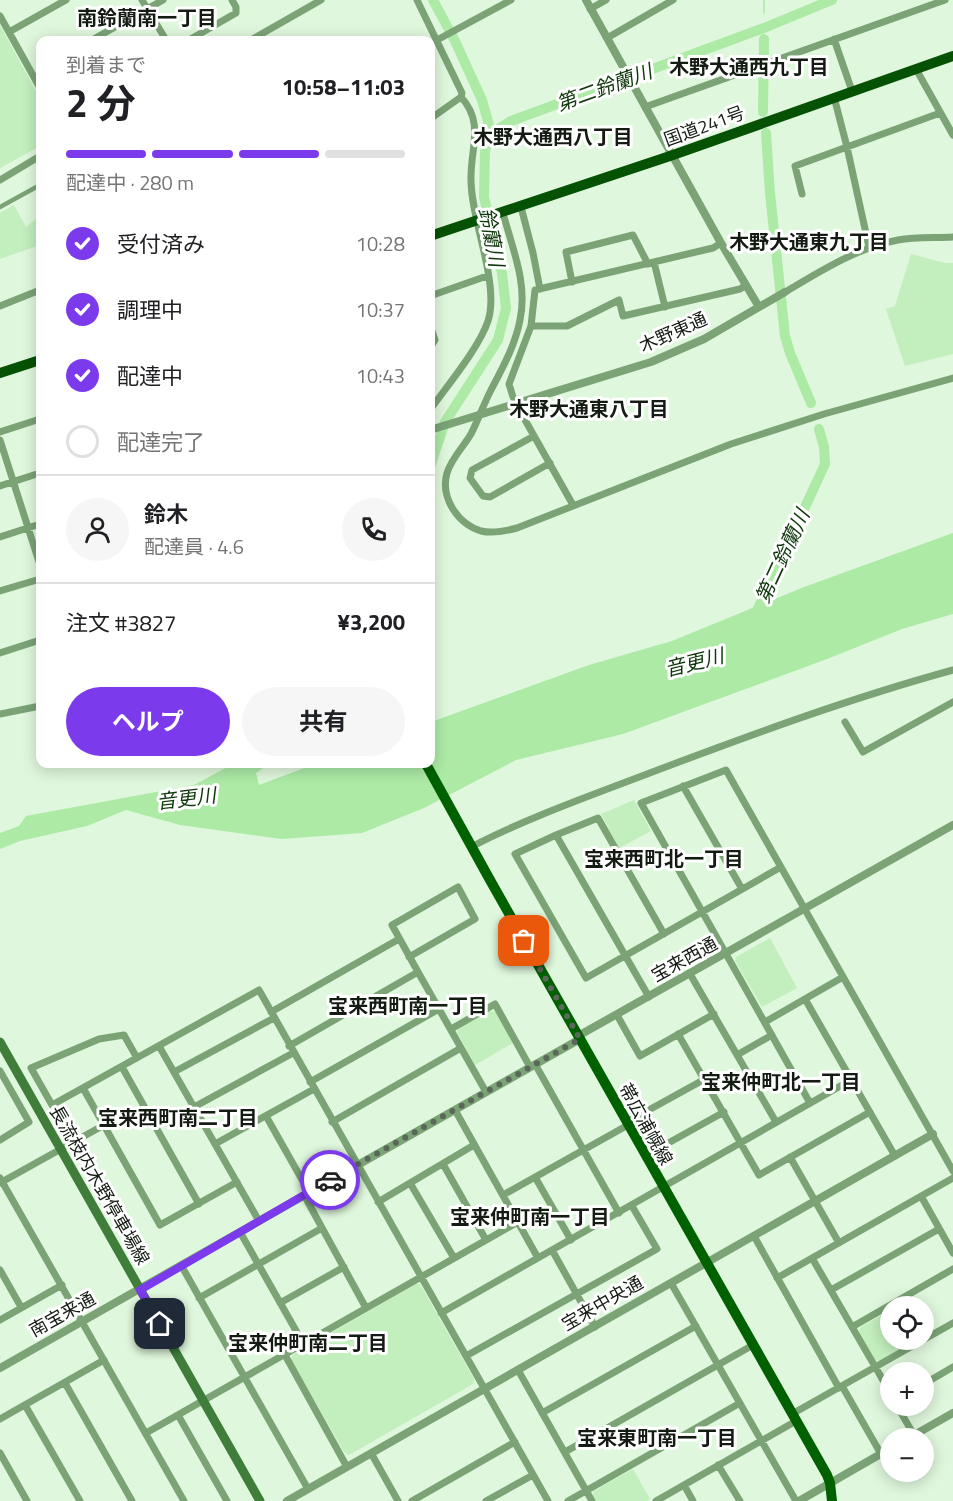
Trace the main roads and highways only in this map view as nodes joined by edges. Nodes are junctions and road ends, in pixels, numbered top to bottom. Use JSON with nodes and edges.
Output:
{"nodes":[{"id":1,"x":953,"y":56,"type":"edge"},
{"id":2,"x":435,"y":234,"type":"edge"},
{"id":3,"x":36,"y":361,"type":"edge"},
{"id":4,"x":0,"y":373,"type":"edge"},
{"id":5,"x":428,"y":768,"type":"edge"},
{"id":6,"x":0,"y":1042,"type":"edge"},
{"id":7,"x":260,"y":1501,"type":"edge"},
{"id":8,"x":832,"y":1501,"type":"edge"}],
"edges":[{"from":1,"to":2,"type":"highway","name":"国道241号"},
{"from":3,"to":4,"type":"highway"},
{"from":5,"to":8,"type":"main road","name":"帯広浦幌線"},
{"from":6,"to":7,"type":"main road","name":"長流枝内木野停車場線"}]}
